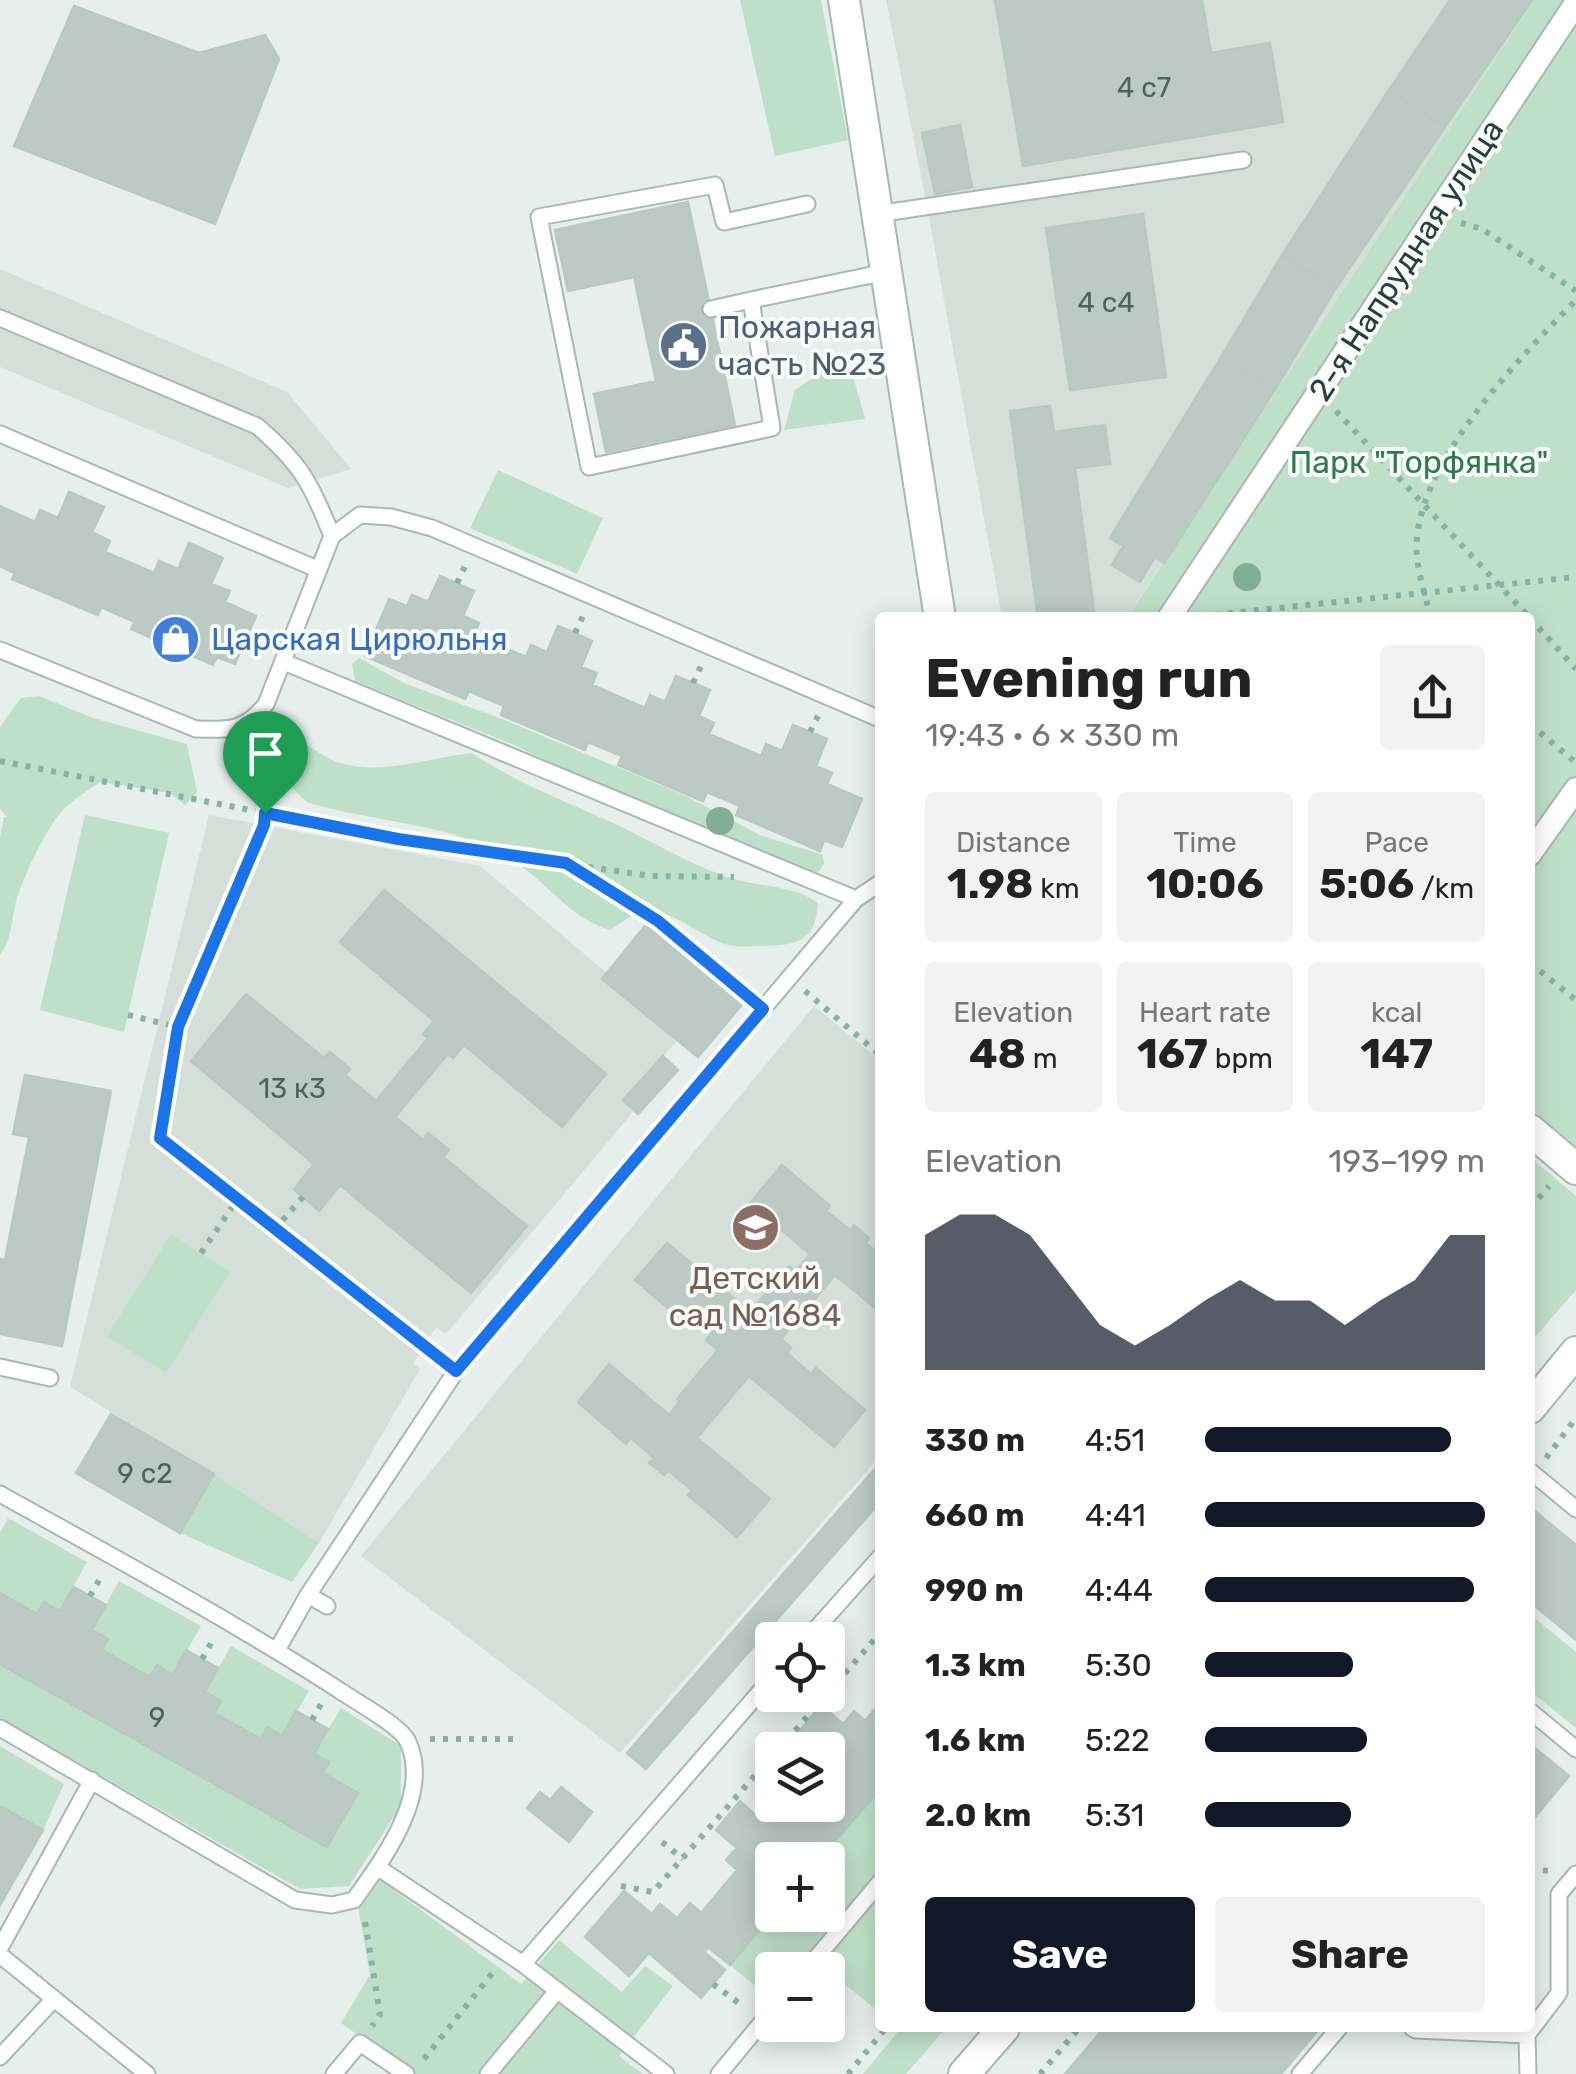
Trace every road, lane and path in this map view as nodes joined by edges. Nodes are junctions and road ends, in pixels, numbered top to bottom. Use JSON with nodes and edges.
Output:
{"nodes":[{"id":1,"x":844,"y":0,"type":"edge"},
{"id":2,"x":1576,"y":2,"type":"edge"},
{"id":3,"x":1243,"y":160,"type":"dead end"},
{"id":4,"x":807,"y":204,"type":"dead end"},
{"id":5,"x":877,"y":214,"type":"junction"},
{"id":6,"x":1436,"y":214,"type":"junction"},
{"id":7,"x":886,"y":272,"type":"junction"},
{"id":8,"x":1576,"y":291,"type":"edge"},
{"id":9,"x":751,"y":300,"type":"junction"},
{"id":10,"x":1576,"y":300,"type":"edge"},
{"id":11,"x":710,"y":308,"type":"dead end"},
{"id":12,"x":0,"y":318,"type":"edge"},
{"id":13,"x":1318,"y":392,"type":"junction"},
{"id":14,"x":0,"y":434,"type":"edge"},
{"id":15,"x":1423,"y":504,"type":"junction"},
{"id":16,"x":332,"y":536,"type":"junction"},
{"id":17,"x":317,"y":569,"type":"junction"},
{"id":18,"x":1576,"y":577,"type":"edge"},
{"id":19,"x":1501,"y":586,"type":"junction"},
{"id":20,"x":1425,"y":594,"type":"junction"},
{"id":21,"x":939,"y":612,"type":"edge"},
{"id":22,"x":1173,"y":612,"type":"edge"},
{"id":23,"x":1246,"y":612,"type":"edge"},
{"id":24,"x":1430,"y":612,"type":"edge"},
{"id":25,"x":1525,"y":612,"type":"edge"},
{"id":26,"x":1535,"y":624,"type":"edge"},
{"id":27,"x":0,"y":650,"type":"edge"},
{"id":28,"x":284,"y":662,"type":"junction"},
{"id":29,"x":1576,"y":669,"type":"edge"},
{"id":30,"x":875,"y":717,"type":"edge"},
{"id":31,"x":252,"y":723,"type":"junction"},
{"id":32,"x":1535,"y":728,"type":"edge"},
{"id":33,"x":0,"y":761,"type":"edge"},
{"id":34,"x":1576,"y":763,"type":"edge"},
{"id":35,"x":1576,"y":789,"type":"edge"},
{"id":36,"x":265,"y":813,"type":"junction"},
{"id":37,"x":1535,"y":847,"type":"edge"},
{"id":38,"x":566,"y":863,"type":"junction"},
{"id":39,"x":745,"y":877,"type":"dead end"},
{"id":40,"x":875,"y":886,"type":"edge"},
{"id":41,"x":856,"y":899,"type":"junction"},
{"id":42,"x":1535,"y":967,"type":"edge"},
{"id":43,"x":790,"y":978,"type":"junction"},
{"id":44,"x":1576,"y":1000,"type":"edge"},
{"id":45,"x":763,"y":1009,"type":"junction"},
{"id":46,"x":128,"y":1015,"type":"dead end"},
{"id":47,"x":178,"y":1027,"type":"junction"},
{"id":48,"x":875,"y":1051,"type":"edge"},
{"id":49,"x":1535,"y":1134,"type":"edge"},
{"id":50,"x":1576,"y":1169,"type":"edge"},
{"id":51,"x":303,"y":1197,"type":"dead end"},
{"id":52,"x":237,"y":1200,"type":"junction"},
{"id":53,"x":274,"y":1230,"type":"junction"},
{"id":54,"x":201,"y":1253,"type":"dead end"},
{"id":55,"x":1576,"y":1352,"type":"edge"},
{"id":56,"x":0,"y":1367,"type":"edge"},
{"id":57,"x":456,"y":1371,"type":"junction"},
{"id":58,"x":50,"y":1378,"type":"dead end"},
{"id":59,"x":1535,"y":1402,"type":"edge"},
{"id":60,"x":1576,"y":1418,"type":"edge"},
{"id":61,"x":1535,"y":1468,"type":"edge"},
{"id":62,"x":1535,"y":1475,"type":"edge"},
{"id":63,"x":0,"y":1494,"type":"edge"},
{"id":64,"x":1576,"y":1509,"type":"edge"},
{"id":65,"x":875,"y":1563,"type":"edge"},
{"id":66,"x":308,"y":1595,"type":"junction"},
{"id":67,"x":327,"y":1606,"type":"dead end"},
{"id":68,"x":822,"y":1622,"type":"edge"},
{"id":69,"x":875,"y":1639,"type":"edge"},
{"id":70,"x":277,"y":1650,"type":"junction"},
{"id":71,"x":845,"y":1673,"type":"edge"},
{"id":72,"x":755,"y":1697,"type":"edge"},
{"id":73,"x":812,"y":1712,"type":"edge"},
{"id":74,"x":1535,"y":1715,"type":"edge"},
{"id":75,"x":0,"y":1728,"type":"edge"},
{"id":76,"x":795,"y":1732,"type":"edge"},
{"id":77,"x":407,"y":1738,"type":"junction"},
{"id":78,"x":518,"y":1738,"type":"dead end"},
{"id":79,"x":1576,"y":1749,"type":"edge"},
{"id":80,"x":755,"y":1777,"type":"edge"},
{"id":81,"x":92,"y":1780,"type":"junction"},
{"id":82,"x":377,"y":1867,"type":"junction"},
{"id":83,"x":1576,"y":1874,"type":"edge"},
{"id":84,"x":614,"y":1884,"type":"dead end"},
{"id":85,"x":875,"y":1888,"type":"edge"},
{"id":86,"x":360,"y":1892,"type":"junction"},
{"id":87,"x":0,"y":1952,"type":"edge"},
{"id":88,"x":821,"y":1952,"type":"edge"},
{"id":89,"x":507,"y":1954,"type":"junction"},
{"id":90,"x":522,"y":1964,"type":"junction"},
{"id":91,"x":713,"y":1984,"type":"dead end"},
{"id":92,"x":557,"y":1991,"type":"junction"},
{"id":93,"x":1559,"y":1993,"type":"junction"},
{"id":94,"x":54,"y":1999,"type":"junction"},
{"id":95,"x":1576,"y":2001,"type":"edge"},
{"id":96,"x":755,"y":2008,"type":"edge"},
{"id":97,"x":1535,"y":2024,"type":"edge"},
{"id":98,"x":755,"y":2031,"type":"edge"},
{"id":99,"x":883,"y":2032,"type":"edge"},
{"id":100,"x":1001,"y":2032,"type":"edge"},
{"id":101,"x":1077,"y":2032,"type":"edge"},
{"id":102,"x":1336,"y":2032,"type":"edge"},
{"id":103,"x":1460,"y":2032,"type":"edge"},
{"id":104,"x":1528,"y":2032,"type":"edge"},
{"id":105,"x":1526,"y":2035,"type":"junction"},
{"id":106,"x":360,"y":2044,"type":"junction"},
{"id":107,"x":0,"y":2057,"type":"edge"},
{"id":108,"x":421,"y":2062,"type":"dead end"},
{"id":109,"x":146,"y":2074,"type":"edge"},
{"id":110,"x":334,"y":2074,"type":"edge"},
{"id":111,"x":406,"y":2074,"type":"edge"},
{"id":112,"x":488,"y":2074,"type":"edge"},
{"id":113,"x":666,"y":2074,"type":"edge"},
{"id":114,"x":719,"y":2074,"type":"edge"},
{"id":115,"x":848,"y":2074,"type":"edge"},
{"id":116,"x":964,"y":2074,"type":"edge"},
{"id":117,"x":1040,"y":2074,"type":"edge"},
{"id":118,"x":1300,"y":2074,"type":"edge"},
{"id":119,"x":1528,"y":2074,"type":"edge"}],
"edges":[{"from":1,"to":5,"type":"street"},
{"from":2,"to":6,"type":"street","name":"2-я Напрудная улица"},
{"from":3,"to":5,"type":"lane"},
{"from":4,"to":9,"type":"lane"},
{"from":5,"to":7,"type":"street"},
{"from":6,"to":8,"type":"path"},
{"from":6,"to":13,"type":"street","name":"2-я Напрудная улица"},
{"from":7,"to":9,"type":"lane"},
{"from":7,"to":21,"type":"street"},
{"from":9,"to":11,"type":"lane"},
{"from":10,"to":15,"type":"path"},
{"from":12,"to":16,"type":"lane"},
{"from":13,"to":15,"type":"path"},
{"from":13,"to":22,"type":"street","name":"2-я Напрудная улица"},
{"from":14,"to":17,"type":"lane"},
{"from":15,"to":19,"type":"path"},
{"from":15,"to":20,"type":"path"},
{"from":16,"to":17,"type":"lane"},
{"from":16,"to":30,"type":"lane"},
{"from":17,"to":28,"type":"lane"},
{"from":18,"to":19,"type":"path"},
{"from":19,"to":20,"type":"path"},
{"from":19,"to":25,"type":"path"},
{"from":20,"to":23,"type":"path"},
{"from":20,"to":24,"type":"path"},
{"from":26,"to":29,"type":"path"},
{"from":27,"to":31,"type":"lane"},
{"from":28,"to":31,"type":"lane"},
{"from":28,"to":41,"type":"lane"},
{"from":31,"to":36,"type":"path"},
{"from":32,"to":34,"type":"path"},
{"from":33,"to":36,"type":"path"},
{"from":35,"to":37,"type":"street"},
{"from":36,"to":38,"type":"path"},
{"from":36,"to":47,"type":"path"},
{"from":38,"to":39,"type":"path"},
{"from":38,"to":45,"type":"path"},
{"from":40,"to":41,"type":"lane"},
{"from":41,"to":43,"type":"lane"},
{"from":42,"to":44,"type":"path"},
{"from":43,"to":45,"type":"lane"},
{"from":43,"to":48,"type":"path"},
{"from":45,"to":57,"type":"lane"},
{"from":46,"to":47,"type":"path"},
{"from":47,"to":52,"type":"path"},
{"from":49,"to":50,"type":"street"},
{"from":51,"to":53,"type":"path"},
{"from":52,"to":53,"type":"path"},
{"from":52,"to":54,"type":"path"},
{"from":53,"to":57,"type":"path"},
{"from":55,"to":59,"type":"street"},
{"from":56,"to":58,"type":"lane"},
{"from":57,"to":66,"type":"lane"},
{"from":60,"to":61,"type":"path"},
{"from":62,"to":64,"type":"lane"},
{"from":63,"to":70,"type":"lane"},
{"from":65,"to":68,"type":"lane"},
{"from":66,"to":67,"type":"lane"},
{"from":66,"to":70,"type":"lane"},
{"from":69,"to":71,"type":"path"},
{"from":70,"to":77,"type":"lane"},
{"from":72,"to":90,"type":"lane"},
{"from":73,"to":76,"type":"path"},
{"from":74,"to":79,"type":"lane"},
{"from":75,"to":81,"type":"lane"},
{"from":77,"to":78,"type":"path"},
{"from":77,"to":82,"type":"lane"},
{"from":80,"to":84,"type":"path"},
{"from":81,"to":86,"type":"lane"},
{"from":81,"to":87,"type":"lane"},
{"from":82,"to":86,"type":"lane"},
{"from":82,"to":89,"type":"lane"},
{"from":83,"to":93,"type":"lane"},
{"from":85,"to":88,"type":"lane"},
{"from":86,"to":106,"type":"path"},
{"from":87,"to":94,"type":"lane"},
{"from":89,"to":90,"type":"lane"},
{"from":89,"to":108,"type":"path"},
{"from":90,"to":92,"type":"lane"},
{"from":91,"to":96,"type":"path"},
{"from":92,"to":112,"type":"lane"},
{"from":92,"to":113,"type":"lane"},
{"from":93,"to":95,"type":"lane"},
{"from":93,"to":97,"type":"lane"},
{"from":94,"to":107,"type":"lane"},
{"from":94,"to":109,"type":"lane"},
{"from":98,"to":114,"type":"lane"},
{"from":99,"to":115,"type":"path"},
{"from":100,"to":116,"type":"street"},
{"from":101,"to":117,"type":"path"},
{"from":102,"to":118,"type":"lane"},
{"from":103,"to":105,"type":"lane"},
{"from":104,"to":105,"type":"lane"},
{"from":105,"to":119,"type":"lane"},
{"from":106,"to":110,"type":"lane"},
{"from":106,"to":111,"type":"lane"}]}
